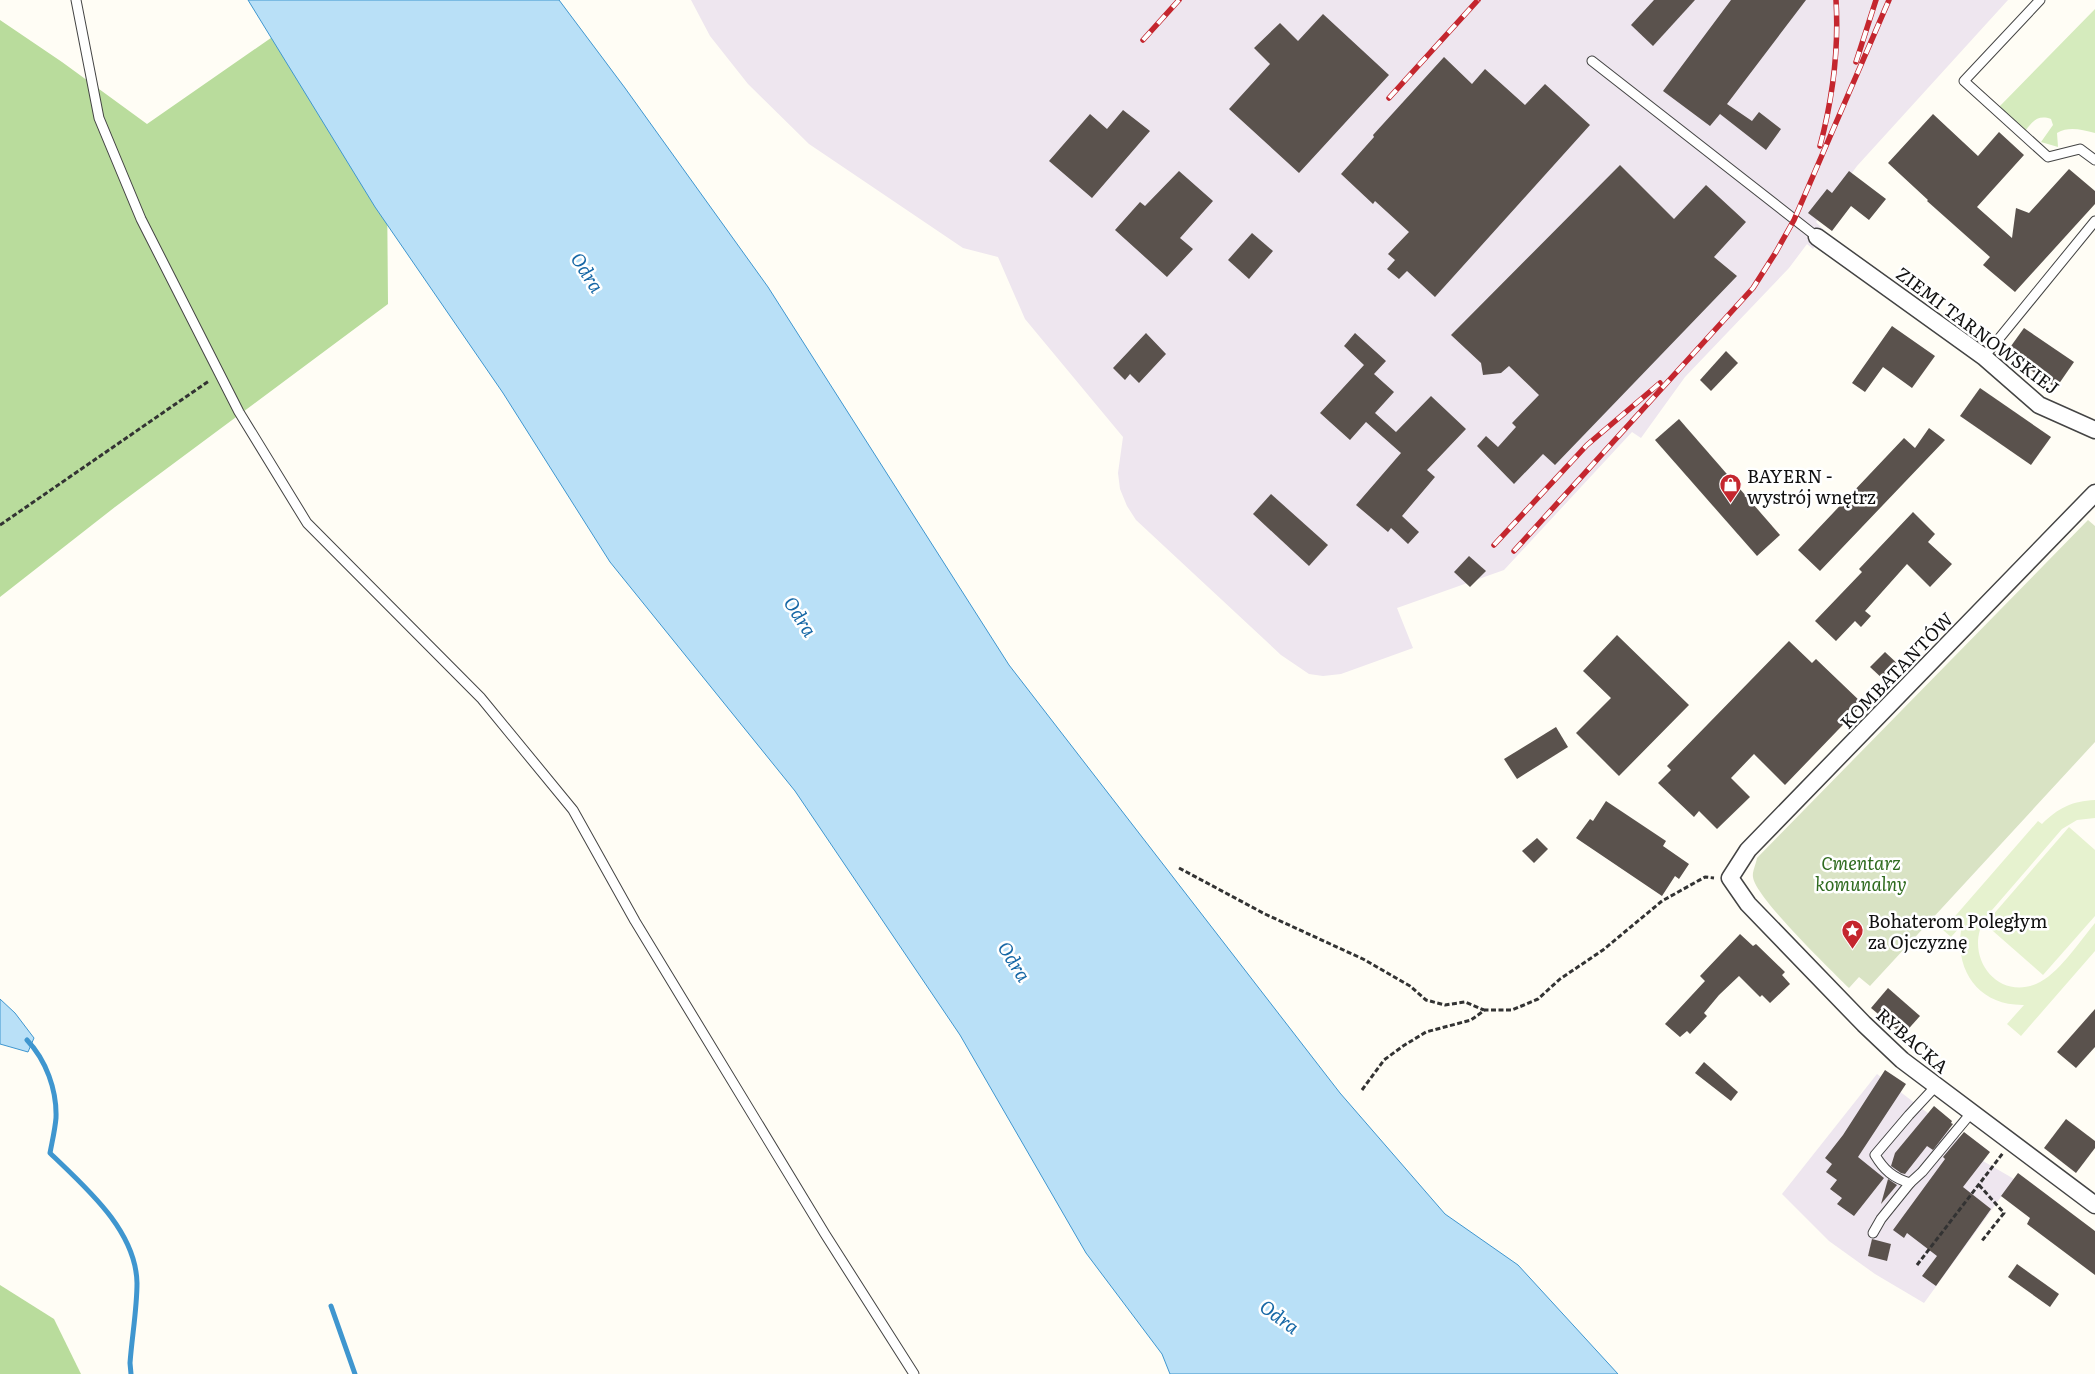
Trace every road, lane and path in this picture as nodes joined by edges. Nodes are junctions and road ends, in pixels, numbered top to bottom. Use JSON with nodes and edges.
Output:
{"nodes":[{"id":1,"x":76,"y":0,"type":"edge"},
{"id":2,"x":2040,"y":0,"type":"edge"},
{"id":3,"x":1592,"y":61,"type":"dead end"},
{"id":4,"x":2095,"y":160,"type":"edge"},
{"id":5,"x":2095,"y":220,"type":"edge"},
{"id":6,"x":1817,"y":237,"type":"joint"},
{"id":7,"x":1984,"y":357,"type":"junction"},
{"id":8,"x":210,"y":381,"type":"dead end"},
{"id":9,"x":2095,"y":430,"type":"edge"},
{"id":10,"x":2095,"y":493,"type":"edge"},
{"id":11,"x":0,"y":525,"type":"edge"},
{"id":12,"x":1179,"y":868,"type":"dead end"},
{"id":13,"x":1730,"y":878,"type":"junction"},
{"id":14,"x":1485,"y":1010,"type":"junction"},
{"id":15,"x":1936,"y":1086,"type":"junction"},
{"id":16,"x":1362,"y":1090,"type":"dead end"},
{"id":17,"x":1971,"y":1113,"type":"junction"},
{"id":18,"x":2011,"y":1143,"type":"junction"},
{"id":19,"x":1910,"y":1183,"type":"junction"},
{"id":20,"x":1979,"y":1185,"type":"junction"},
{"id":21,"x":2095,"y":1205,"type":"edge"},
{"id":22,"x":1873,"y":1233,"type":"dead end"},
{"id":23,"x":1981,"y":1242,"type":"dead end"},
{"id":24,"x":1917,"y":1265,"type":"dead end"},
{"id":25,"x":914,"y":1374,"type":"edge"}],
"edges":[{"from":1,"to":25,"type":"lane"},
{"from":2,"to":4,"type":"lane"},
{"from":3,"to":6,"type":"lane"},
{"from":5,"to":7,"type":"lane"},
{"from":6,"to":7,"type":"street","name":"ZIEMI TARNOWSKIEJ"},
{"from":7,"to":9,"type":"street","name":"ZIEMI TARNOWSKIEJ"},
{"from":8,"to":11,"type":"path"},
{"from":10,"to":13,"type":"street","name":"KOMBATANTÓW"},
{"from":12,"to":14,"type":"path"},
{"from":13,"to":14,"type":"path"},
{"from":13,"to":15,"type":"street","name":"RYBACKA"},
{"from":14,"to":16,"type":"path"},
{"from":15,"to":17,"type":"street","name":"RYBACKA"},
{"from":15,"to":19,"type":"lane"},
{"from":17,"to":18,"type":"street","name":"RYBACKA"},
{"from":17,"to":19,"type":"lane"},
{"from":18,"to":20,"type":"path"},
{"from":18,"to":21,"type":"street","name":"RYBACKA"},
{"from":19,"to":22,"type":"lane"},
{"from":20,"to":23,"type":"path"},
{"from":20,"to":24,"type":"path"}]}
